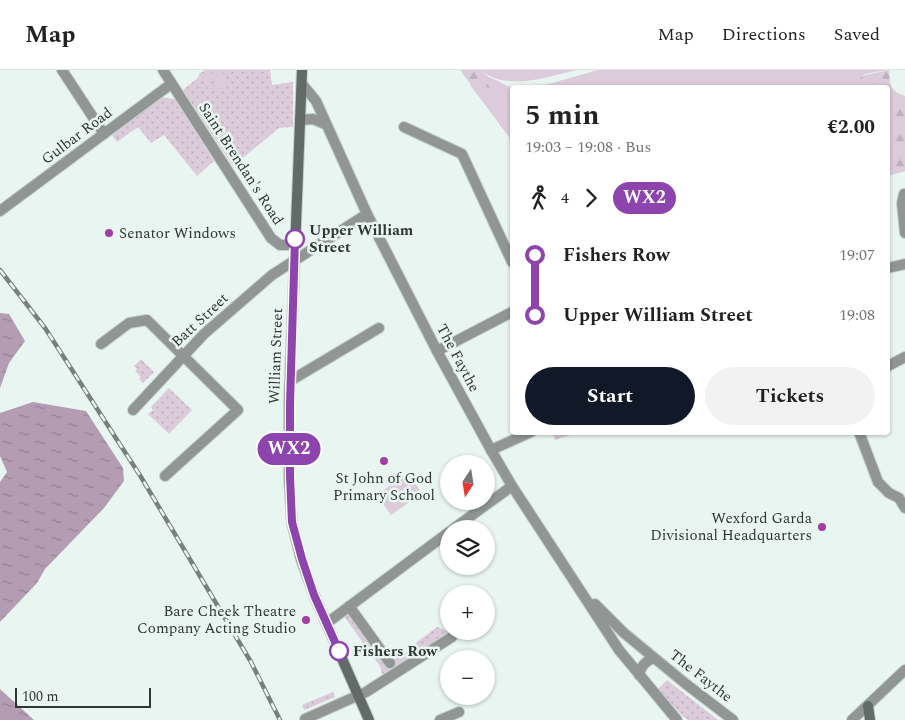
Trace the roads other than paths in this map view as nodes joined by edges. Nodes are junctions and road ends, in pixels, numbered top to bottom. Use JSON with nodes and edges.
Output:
{"nodes":[{"id":1,"x":62,"y":70,"type":"edge"},
{"id":2,"x":163,"y":70,"type":"edge"},
{"id":3,"x":302,"y":70,"type":"edge"},
{"id":4,"x":171,"y":84,"type":"junction"},
{"id":5,"x":302,"y":84,"type":"junction"},
{"id":6,"x":300,"y":120,"type":"junction"},
{"id":7,"x":327,"y":124,"type":"junction"},
{"id":8,"x":404,"y":127,"type":"dead end"},
{"id":9,"x":104,"y":134,"type":"junction"},
{"id":10,"x":904,"y":194,"type":"dead end"},
{"id":11,"x":0,"y":211,"type":"edge"},
{"id":12,"x":368,"y":214,"type":"junction"},
{"id":13,"x":905,"y":233,"type":"edge"},
{"id":14,"x":295,"y":245,"type":"junction"},
{"id":15,"x":510,"y":258,"type":"edge"},
{"id":16,"x":294,"y":261,"type":"junction"},
{"id":17,"x":905,"y":264,"type":"edge"},
{"id":18,"x":890,"y":268,"type":"edge"},
{"id":19,"x":510,"y":313,"type":"edge"},
{"id":20,"x":379,"y":328,"type":"dead end"},
{"id":21,"x":101,"y":344,"type":"dead end"},
{"id":22,"x":437,"y":351,"type":"junction"},
{"id":23,"x":184,"y":356,"type":"junction"},
{"id":24,"x":905,"y":357,"type":"edge"},
{"id":25,"x":890,"y":365,"type":"edge"},
{"id":26,"x":290,"y":380,"type":"junction"},
{"id":27,"x":134,"y":410,"type":"dead end"},
{"id":28,"x":524,"y":435,"type":"edge"},
{"id":29,"x":860,"y":435,"type":"edge"},
{"id":30,"x":491,"y":450,"type":"junction"},
{"id":31,"x":165,"y":476,"type":"dead end"},
{"id":32,"x":512,"y":486,"type":"junction"},
{"id":33,"x":902,"y":495,"type":"edge"},
{"id":34,"x":905,"y":508,"type":"edge"},
{"id":35,"x":465,"y":520,"type":"edge"},
{"id":36,"x":440,"y":539,"type":"edge"},
{"id":37,"x":584,"y":595,"type":"junction"},
{"id":38,"x":348,"y":606,"type":"junction"},
{"id":39,"x":327,"y":623,"type":"junction"},
{"id":40,"x":620,"y":630,"type":"junction"},
{"id":41,"x":609,"y":634,"type":"junction"},
{"id":42,"x":447,"y":640,"type":"edge"},
{"id":43,"x":654,"y":658,"type":"junction"},
{"id":44,"x":390,"y":663,"type":"dead end"},
{"id":45,"x":905,"y":670,"type":"edge"},
{"id":46,"x":640,"y":675,"type":"junction"},
{"id":47,"x":359,"y":696,"type":"junction"},
{"id":48,"x":868,"y":706,"type":"junction"},
{"id":49,"x":459,"y":712,"type":"dead end"},
{"id":50,"x":305,"y":718,"type":"dead end"},
{"id":51,"x":369,"y":720,"type":"edge"},
{"id":52,"x":440,"y":720,"type":"edge"},
{"id":53,"x":677,"y":720,"type":"edge"},
{"id":54,"x":733,"y":720,"type":"edge"},
{"id":55,"x":852,"y":720,"type":"edge"},
{"id":56,"x":870,"y":720,"type":"edge"}],
"edges":[{"from":1,"to":9,"type":"street"},
{"from":2,"to":4,"type":"street","name":"Saint Brendan's Road"},
{"from":3,"to":5,"type":"main road","name":"William Street"},
{"from":4,"to":9,"type":"street","name":"Gulbar Road"},
{"from":4,"to":14,"type":"street","name":"Saint Brendan's Road"},
{"from":5,"to":6,"type":"main road","name":"William Street"},
{"from":5,"to":7,"type":"street","name":"The Faythe"},
{"from":6,"to":7,"type":"street"},
{"from":6,"to":14,"type":"main road","name":"William Street"},
{"from":7,"to":12,"type":"street","name":"The Faythe"},
{"from":8,"to":15,"type":"street"},
{"from":9,"to":11,"type":"street","name":"Gulbar Road"},
{"from":10,"to":13,"type":"street"},
{"from":12,"to":16,"type":"street","name":"Batt Street"},
{"from":12,"to":22,"type":"street","name":"The Faythe"},
{"from":14,"to":16,"type":"main road","name":"William Street"},
{"from":16,"to":23,"type":"street","name":"Batt Street"},
{"from":16,"to":26,"type":"main road","name":"William Street"},
{"from":17,"to":18,"type":"street"},
{"from":19,"to":22,"type":"street"},
{"from":20,"to":26,"type":"street"},
{"from":21,"to":23,"type":"street"},
{"from":22,"to":30,"type":"street","name":"The Faythe"},
{"from":23,"to":27,"type":"street","name":"Batt Street"},
{"from":23,"to":31,"type":"street"},
{"from":24,"to":25,"type":"street"},
{"from":26,"to":39,"type":"main road","name":"William Street"},
{"from":28,"to":30,"type":"street"},
{"from":29,"to":33,"type":"street"},
{"from":30,"to":32,"type":"street","name":"The Faythe"},
{"from":32,"to":35,"type":"street"},
{"from":32,"to":37,"type":"street","name":"The Faythe"},
{"from":33,"to":34,"type":"street"},
{"from":36,"to":38,"type":"street"},
{"from":37,"to":40,"type":"street","name":"The Faythe"},
{"from":37,"to":41,"type":"street","name":"The Faythe"},
{"from":38,"to":39,"type":"street"},
{"from":38,"to":44,"type":"street"},
{"from":39,"to":47,"type":"main road","name":"William Street"},
{"from":40,"to":41,"type":"street"},
{"from":40,"to":43,"type":"street","name":"The Faythe"},
{"from":41,"to":46,"type":"street","name":"The Faythe"},
{"from":42,"to":47,"type":"street"},
{"from":43,"to":46,"type":"street"},
{"from":43,"to":54,"type":"street","name":"The Faythe"},
{"from":45,"to":48,"type":"street"},
{"from":46,"to":53,"type":"street","name":"The Faythe"},
{"from":47,"to":50,"type":"street"},
{"from":47,"to":51,"type":"main road","name":"William Street"},
{"from":48,"to":55,"type":"street"},
{"from":48,"to":56,"type":"main road"},
{"from":49,"to":52,"type":"street"}]}
